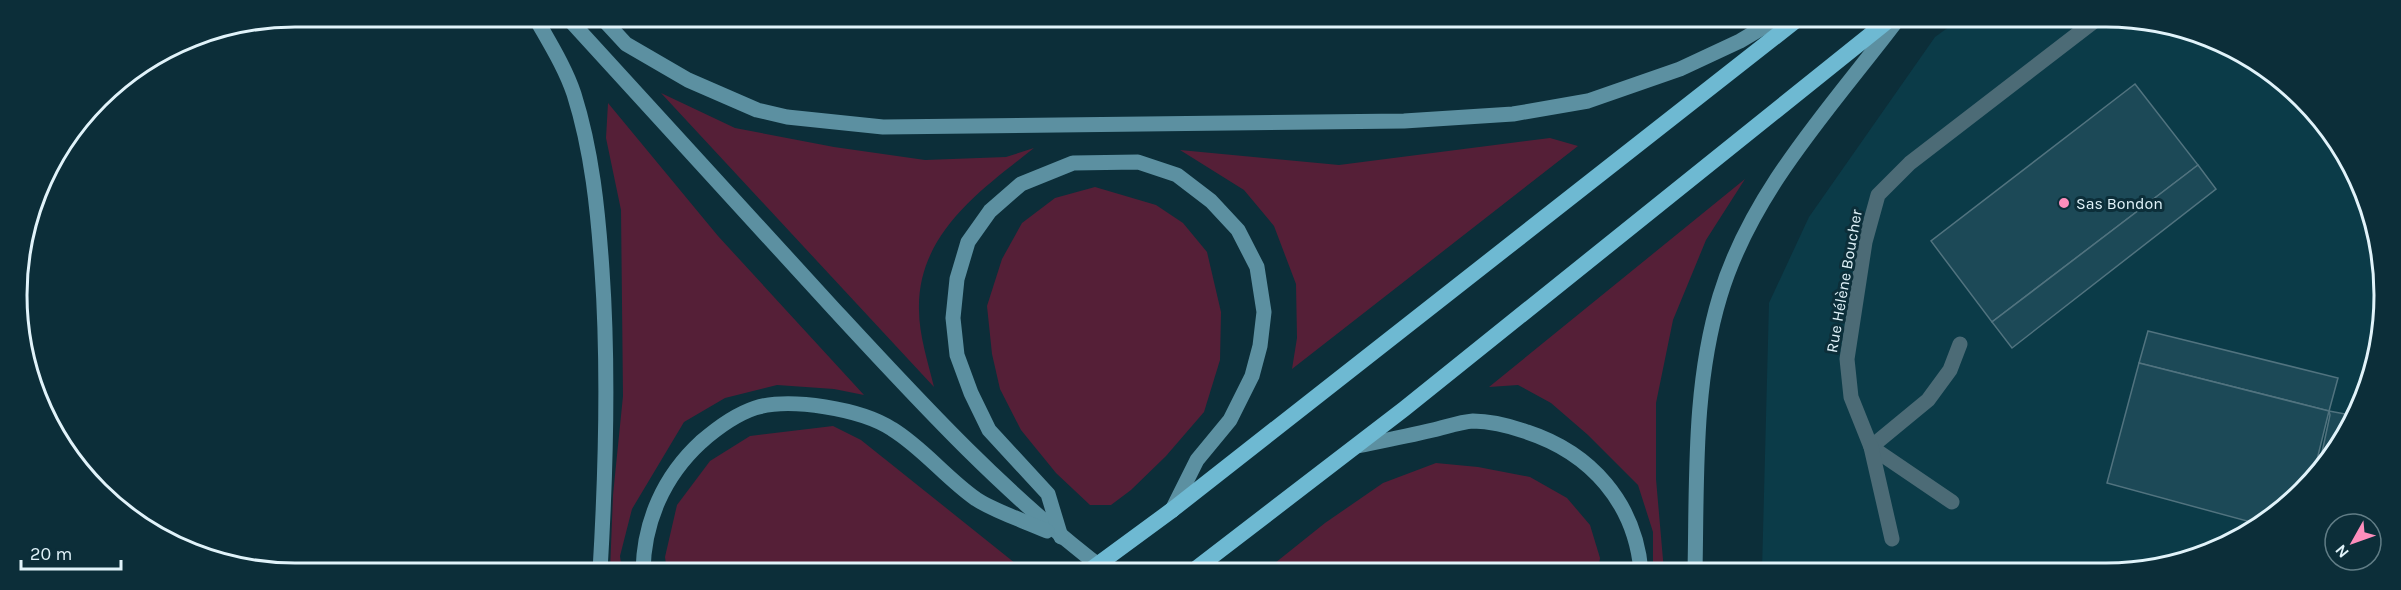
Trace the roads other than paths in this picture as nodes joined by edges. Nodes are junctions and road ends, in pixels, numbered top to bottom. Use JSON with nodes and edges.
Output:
{"nodes":[{"id":1,"x":540,"y":27,"type":"edge"},
{"id":2,"x":576,"y":27,"type":"edge"},
{"id":3,"x":611,"y":27,"type":"edge"},
{"id":4,"x":1763,"y":27,"type":"edge"},
{"id":5,"x":1788,"y":27,"type":"edge"},
{"id":6,"x":1880,"y":27,"type":"edge"},
{"id":7,"x":1892,"y":27,"type":"edge"},
{"id":8,"x":2087,"y":27,"type":"edge"},
{"id":9,"x":1960,"y":344,"type":"dead end"},
{"id":10,"x":1357,"y":446,"type":"junction"},
{"id":11,"x":1870,"y":447,"type":"junction"},
{"id":12,"x":1952,"y":502,"type":"dead end"},
{"id":13,"x":1172,"y":510,"type":"junction"},
{"id":14,"x":1061,"y":537,"type":"junction"},
{"id":15,"x":1892,"y":539,"type":"dead end"},
{"id":16,"x":600,"y":563,"type":"edge"},
{"id":17,"x":643,"y":563,"type":"edge"},
{"id":18,"x":1095,"y":563,"type":"edge"},
{"id":19,"x":1100,"y":563,"type":"edge"},
{"id":20,"x":1203,"y":563,"type":"edge"},
{"id":21,"x":1640,"y":563,"type":"edge"},
{"id":22,"x":1695,"y":563,"type":"edge"}],
"edges":[{"from":1,"to":16,"type":"main road"},
{"from":2,"to":14,"type":"main road"},
{"from":3,"to":4,"type":"main road"},
{"from":5,"to":13,"type":"highway"},
{"from":6,"to":10,"type":"highway"},
{"from":7,"to":22,"type":"main road"},
{"from":8,"to":11,"type":"street","name":"Rue Hélène Boucher"},
{"from":9,"to":11,"type":"street"},
{"from":10,"to":20,"type":"highway"},
{"from":10,"to":21,"type":"main road"},
{"from":11,"to":12,"type":"street"},
{"from":11,"to":15,"type":"street","name":"Rue Hélène Boucher"},
{"from":13,"to":14,"type":"main road"},
{"from":13,"to":19,"type":"highway","bridge":true},
{"from":14,"to":17,"type":"main road"},
{"from":14,"to":18,"type":"main road"}]}
